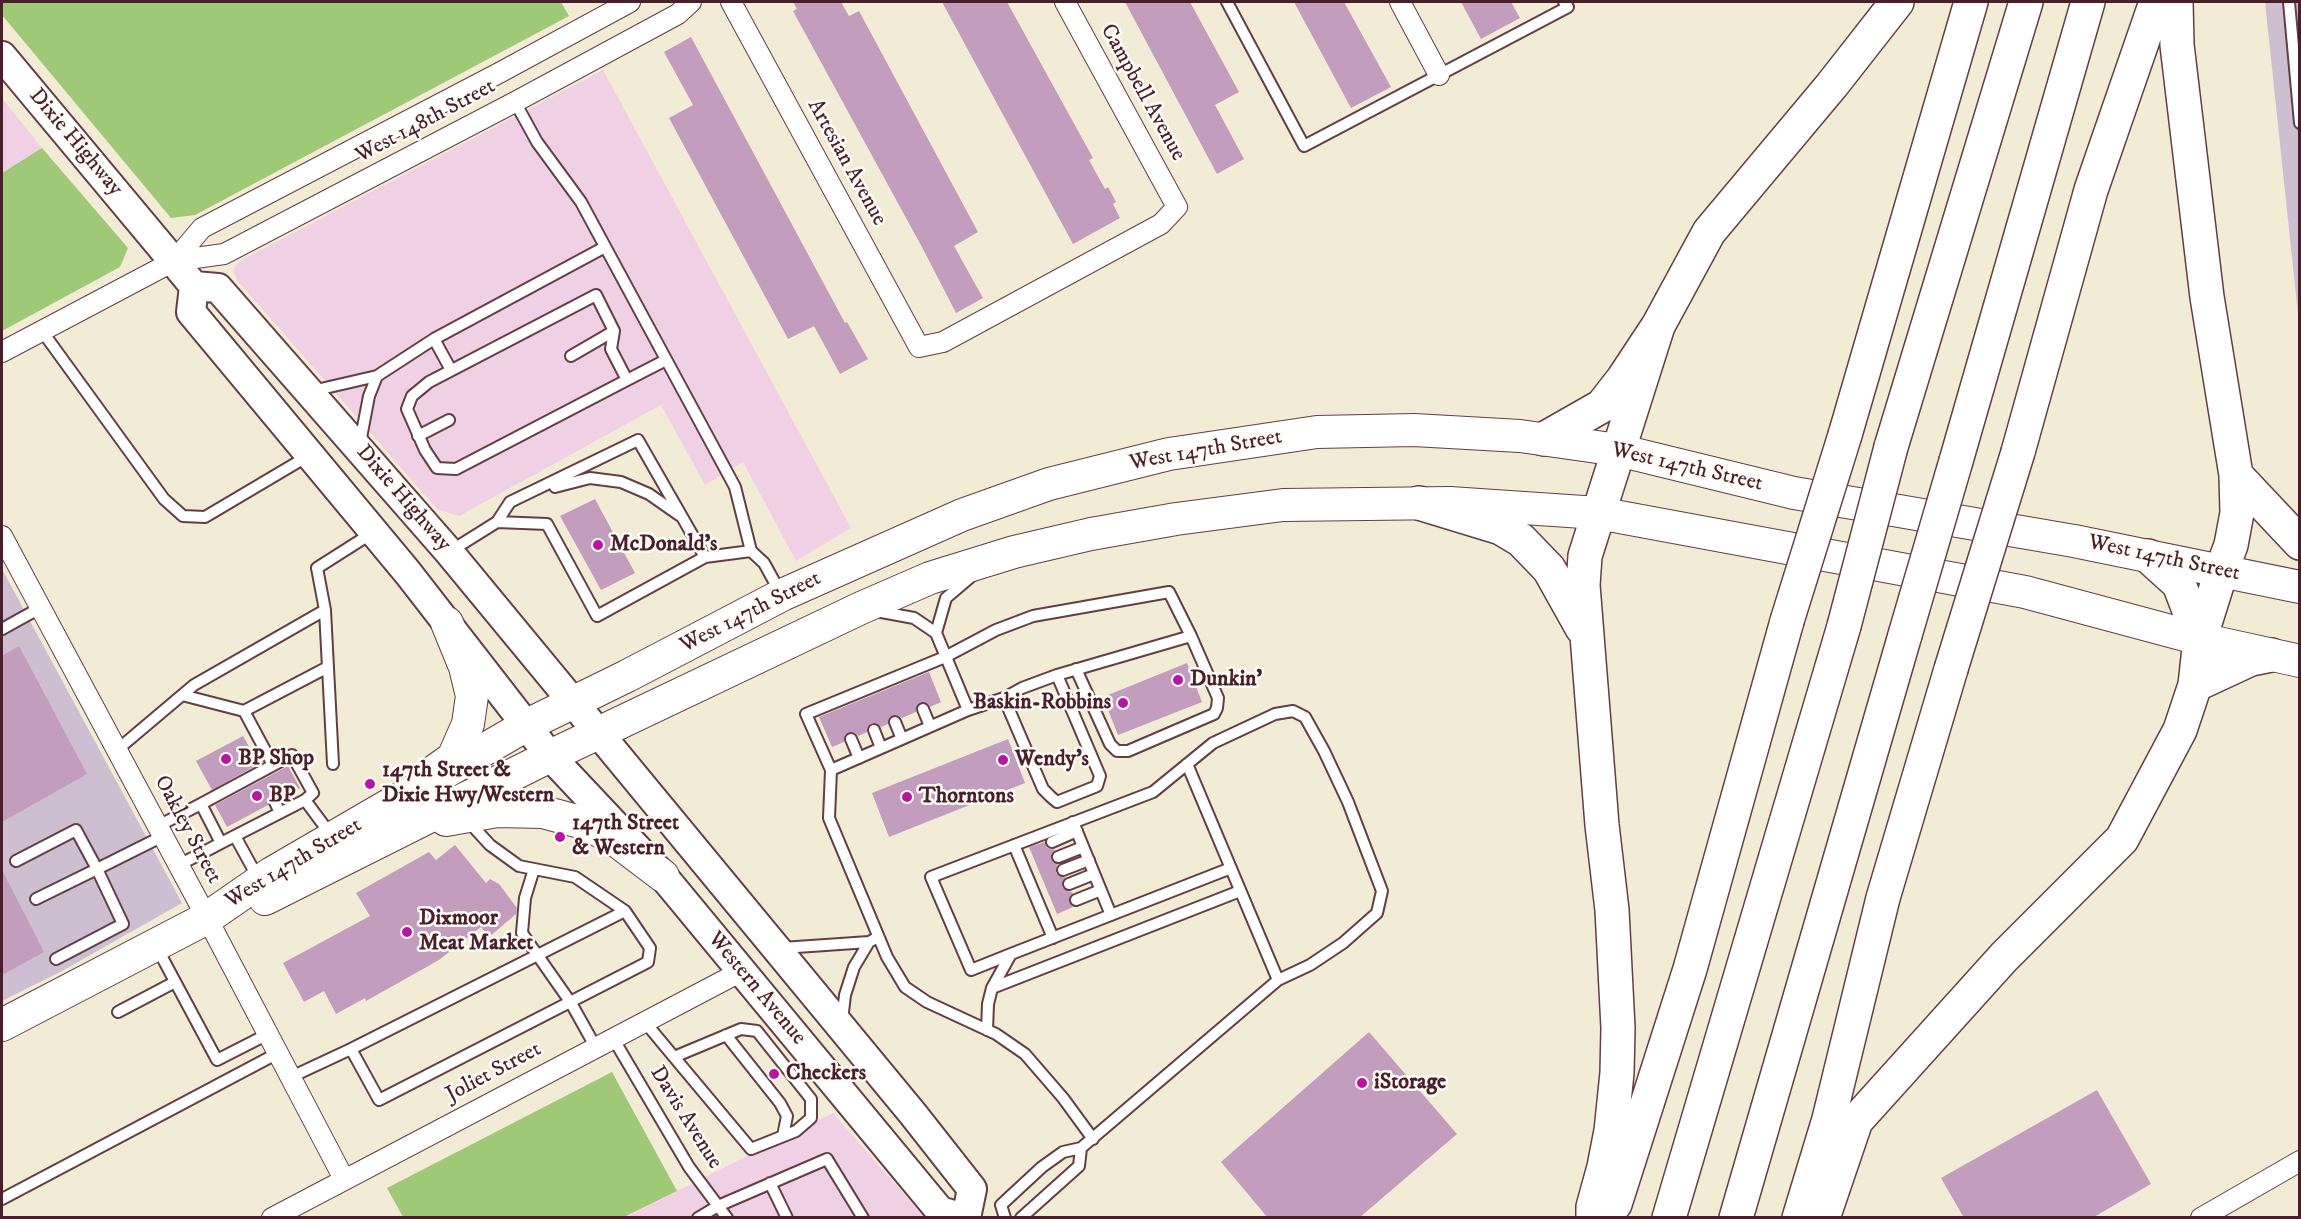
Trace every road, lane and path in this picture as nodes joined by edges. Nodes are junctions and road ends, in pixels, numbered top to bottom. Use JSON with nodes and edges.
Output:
{"nodes":[{"id":1,"x":630,"y":2,"type":"edge"},
{"id":2,"x":691,"y":2,"type":"edge"},
{"id":3,"x":731,"y":2,"type":"edge"},
{"id":4,"x":1065,"y":2,"type":"edge"},
{"id":5,"x":1227,"y":2,"type":"edge"},
{"id":6,"x":1400,"y":2,"type":"edge"},
{"id":7,"x":1564,"y":2,"type":"edge"},
{"id":8,"x":1897,"y":2,"type":"edge"},
{"id":9,"x":1971,"y":2,"type":"edge"},
{"id":10,"x":2025,"y":2,"type":"edge"},
{"id":11,"x":2088,"y":2,"type":"edge"},
{"id":12,"x":2156,"y":2,"type":"edge"},
{"id":13,"x":2176,"y":2,"type":"edge"},
{"id":14,"x":2289,"y":2,"type":"edge"},
{"id":15,"x":2,"y":56,"type":"edge"},
{"id":16,"x":499,"y":73,"type":"junction"},
{"id":17,"x":1439,"y":75,"type":"junction"},
{"id":18,"x":515,"y":102,"type":"junction"},
{"id":19,"x":2300,"y":123,"type":"edge"},
{"id":20,"x":1177,"y":207,"type":"joint"},
{"id":21,"x":605,"y":247,"type":"junction"},
{"id":22,"x":174,"y":261,"type":"junction"},
{"id":23,"x":194,"y":286,"type":"junction"},
{"id":24,"x":1658,"y":326,"type":"junction"},
{"id":25,"x":42,"y":331,"type":"junction"},
{"id":26,"x":614,"y":331,"type":"junction"},
{"id":27,"x":434,"y":339,"type":"junction"},
{"id":28,"x":2,"y":352,"type":"edge"},
{"id":29,"x":571,"y":356,"type":"dead end"},
{"id":30,"x":666,"y":360,"type":"junction"},
{"id":31,"x":451,"y":370,"type":"junction"},
{"id":32,"x":377,"y":376,"type":"junction"},
{"id":33,"x":627,"y":380,"type":"junction"},
{"id":34,"x":308,"y":391,"type":"junction"},
{"id":35,"x":449,"y":420,"type":"dead end"},
{"id":36,"x":418,"y":436,"type":"junction"},
{"id":37,"x":1544,"y":439,"type":"junction"},
{"id":38,"x":359,"y":449,"type":"junction"},
{"id":39,"x":1618,"y":450,"type":"junction"},
{"id":40,"x":311,"y":454,"type":"junction"},
{"id":41,"x":2236,"y":475,"type":"junction"},
{"id":42,"x":534,"y":492,"type":"junction"},
{"id":43,"x":1419,"y":503,"type":"junction"},
{"id":44,"x":1598,"y":513,"type":"junction"},
{"id":45,"x":682,"y":517,"type":"junction"},
{"id":46,"x":497,"y":522,"type":"junction"},
{"id":47,"x":375,"y":531,"type":"junction"},
{"id":48,"x":2,"y":536,"type":"edge"},
{"id":49,"x":2300,"y":543,"type":"edge"},
{"id":50,"x":751,"y":550,"type":"junction"},
{"id":51,"x":449,"y":552,"type":"junction"},
{"id":52,"x":2148,"y":556,"type":"junction"},
{"id":53,"x":705,"y":557,"type":"junction"},
{"id":54,"x":991,"y":560,"type":"junction"},
{"id":55,"x":2221,"y":572,"type":"junction"},
{"id":56,"x":2300,"y":587,"type":"edge"},
{"id":57,"x":782,"y":595,"type":"junction"},
{"id":58,"x":40,"y":608,"type":"junction"},
{"id":59,"x":861,"y":608,"type":"junction"},
{"id":60,"x":325,"y":610,"type":"junction"},
{"id":61,"x":447,"y":623,"type":"junction"},
{"id":62,"x":2,"y":629,"type":"edge"},
{"id":63,"x":936,"y":633,"type":"junction"},
{"id":64,"x":1191,"y":636,"type":"junction"},
{"id":65,"x":1587,"y":637,"type":"junction"},
{"id":66,"x":2200,"y":639,"type":"junction"},
{"id":67,"x":945,"y":657,"type":"junction"},
{"id":68,"x":2285,"y":658,"type":"edge"},
{"id":69,"x":328,"y":667,"type":"junction"},
{"id":70,"x":1076,"y":669,"type":"junction"},
{"id":71,"x":1057,"y":675,"type":"junction"},
{"id":72,"x":2195,"y":685,"type":"junction"},
{"id":73,"x":182,"y":695,"type":"junction"},
{"id":74,"x":1004,"y":698,"type":"junction"},
{"id":75,"x":573,"y":703,"type":"junction"},
{"id":76,"x":923,"y":710,"type":"dead end"},
{"id":77,"x":968,"y":710,"type":"junction"},
{"id":78,"x":244,"y":711,"type":"junction"},
{"id":79,"x":895,"y":722,"type":"dead end"},
{"id":80,"x":525,"y":726,"type":"junction"},
{"id":81,"x":930,"y":726,"type":"junction"},
{"id":82,"x":874,"y":730,"type":"dead end"},
{"id":83,"x":598,"y":733,"type":"junction"},
{"id":84,"x":851,"y":739,"type":"dead end"},
{"id":85,"x":902,"y":739,"type":"junction"},
{"id":86,"x":881,"y":748,"type":"junction"},
{"id":87,"x":117,"y":750,"type":"junction"},
{"id":88,"x":549,"y":756,"type":"junction"},
{"id":89,"x":859,"y":758,"type":"junction"},
{"id":90,"x":333,"y":764,"type":"dead end"},
{"id":91,"x":1186,"y":764,"type":"junction"},
{"id":92,"x":273,"y":765,"type":"junction"},
{"id":93,"x":831,"y":770,"type":"junction"},
{"id":94,"x":305,"y":800,"type":"junction"},
{"id":95,"x":275,"y":802,"type":"dead end"},
{"id":96,"x":201,"y":804,"type":"junction"},
{"id":97,"x":280,"y":813,"type":"junction"},
{"id":98,"x":464,"y":816,"type":"junction"},
{"id":99,"x":246,"y":817,"type":"dead end"},
{"id":100,"x":396,"y":818,"type":"junction"},
{"id":101,"x":252,"y":827,"type":"junction"},
{"id":102,"x":1075,"y":827,"type":"junction"},
{"id":103,"x":160,"y":831,"type":"junction"},
{"id":104,"x":235,"y":836,"type":"junction"},
{"id":105,"x":332,"y":838,"type":"junction"},
{"id":106,"x":1052,"y":842,"type":"dead end"},
{"id":107,"x":220,"y":843,"type":"junction"},
{"id":108,"x":1014,"y":845,"type":"junction"},
{"id":109,"x":1083,"y":847,"type":"junction"},
{"id":110,"x":1031,"y":851,"type":"dead end"},
{"id":111,"x":1018,"y":856,"type":"junction"},
{"id":112,"x":1058,"y":857,"type":"dead end"},
{"id":113,"x":1089,"y":860,"type":"junction"},
{"id":114,"x":16,"y":861,"type":"dead end"},
{"id":115,"x":179,"y":865,"type":"junction"},
{"id":116,"x":1037,"y":866,"type":"dead end"},
{"id":117,"x":1231,"y":868,"type":"junction"},
{"id":118,"x":97,"y":869,"type":"junction"},
{"id":119,"x":534,"y":869,"type":"junction"},
{"id":120,"x":1063,"y":870,"type":"dead end"},
{"id":121,"x":1025,"y":871,"type":"junction"},
{"id":122,"x":1094,"y":874,"type":"junction"},
{"id":123,"x":663,"y":876,"type":"junction"},
{"id":124,"x":1042,"y":879,"type":"dead end"},
{"id":125,"x":260,"y":881,"type":"junction"},
{"id":126,"x":1030,"y":884,"type":"junction"},
{"id":127,"x":1069,"y":884,"type":"dead end"},
{"id":128,"x":1101,"y":890,"type":"junction"},
{"id":129,"x":1240,"y":891,"type":"junction"},
{"id":130,"x":1048,"y":893,"type":"dead end"},
{"id":131,"x":1036,"y":898,"type":"junction"},
{"id":132,"x":36,"y":899,"type":"dead end"},
{"id":133,"x":1076,"y":900,"type":"dead end"},
{"id":134,"x":1055,"y":909,"type":"dead end"},
{"id":135,"x":625,"y":911,"type":"junction"},
{"id":136,"x":1043,"y":914,"type":"junction"},
{"id":137,"x":1111,"y":915,"type":"junction"},
{"id":138,"x":207,"y":918,"type":"junction"},
{"id":139,"x":1053,"y":938,"type":"junction"},
{"id":140,"x":873,"y":939,"type":"junction"},
{"id":141,"x":155,"y":945,"type":"junction"},
{"id":142,"x":776,"y":948,"type":"junction"},
{"id":143,"x":538,"y":954,"type":"junction"},
{"id":144,"x":1011,"y":954,"type":"junction"},
{"id":145,"x":56,"y":959,"type":"dead end"},
{"id":146,"x":740,"y":972,"type":"junction"},
{"id":147,"x":1278,"y":980,"type":"junction"},
{"id":148,"x":176,"y":982,"type":"junction"},
{"id":149,"x":992,"y":988,"type":"junction"},
{"id":150,"x":571,"y":1003,"type":"junction"},
{"id":151,"x":118,"y":1012,"type":"dead end"},
{"id":152,"x":644,"y":1021,"type":"junction"},
{"id":153,"x":2,"y":1025,"type":"edge"},
{"id":154,"x":842,"y":1028,"type":"junction"},
{"id":155,"x":987,"y":1030,"type":"junction"},
{"id":156,"x":268,"y":1034,"type":"junction"},
{"id":157,"x":726,"y":1035,"type":"junction"},
{"id":158,"x":604,"y":1042,"type":"junction"},
{"id":159,"x":351,"y":1048,"type":"junction"},
{"id":160,"x":278,"y":1053,"type":"junction"},
{"id":161,"x":674,"y":1057,"type":"junction"},
{"id":162,"x":291,"y":1077,"type":"junction"},
{"id":163,"x":783,"y":1136,"type":"junction"},
{"id":164,"x":1093,"y":1138,"type":"junction"},
{"id":165,"x":1081,"y":1148,"type":"junction"},
{"id":166,"x":2299,"y":1161,"type":"edge"},
{"id":167,"x":344,"y":1179,"type":"junction"},
{"id":168,"x":770,"y":1183,"type":"junction"},
{"id":169,"x":2,"y":1199,"type":"edge"},
{"id":170,"x":718,"y":1206,"type":"junction"},
{"id":171,"x":275,"y":1217,"type":"edge"},
{"id":172,"x":698,"y":1218,"type":"edge"},
{"id":173,"x":727,"y":1218,"type":"edge"},
{"id":174,"x":787,"y":1218,"type":"edge"},
{"id":175,"x":863,"y":1218,"type":"edge"},
{"id":176,"x":964,"y":1218,"type":"edge"},
{"id":177,"x":1005,"y":1218,"type":"edge"},
{"id":178,"x":1021,"y":1218,"type":"edge"},
{"id":179,"x":1593,"y":1218,"type":"edge"},
{"id":180,"x":1611,"y":1218,"type":"edge"},
{"id":181,"x":1669,"y":1218,"type":"edge"},
{"id":182,"x":1736,"y":1218,"type":"edge"},
{"id":183,"x":1799,"y":1218,"type":"edge"},
{"id":184,"x":1823,"y":1218,"type":"edge"},
{"id":185,"x":2201,"y":1218,"type":"edge"}],
"edges":[{"from":1,"to":16,"type":"street","name":"West 148th Street"},
{"from":2,"to":18,"type":"street","name":"West 148th Street"},
{"from":3,"to":20,"type":"street","name":"Artesian Avenue"},
{"from":4,"to":20,"type":"street","name":"Campbell Avenue"},
{"from":5,"to":17,"type":"lane"},
{"from":6,"to":17,"type":"street"},
{"from":7,"to":17,"type":"lane"},
{"from":8,"to":24,"type":"highway"},
{"from":9,"to":180,"type":"highway","bridge":true},
{"from":10,"to":181,"type":"highway","bridge":true},
{"from":11,"to":182,"type":"highway","bridge":true},
{"from":12,"to":183,"type":"highway","bridge":true},
{"from":13,"to":41,"type":"highway"},
{"from":14,"to":19,"type":"lane"},
{"from":15,"to":22,"type":"main road","name":"Dixie Highway"},
{"from":16,"to":18,"type":"street"},
{"from":16,"to":22,"type":"street","name":"West 148th Street"},
{"from":18,"to":21,"type":"lane"},
{"from":18,"to":22,"type":"street","name":"West 148th Street"},
{"from":21,"to":27,"type":"lane"},
{"from":21,"to":30,"type":"lane"},
{"from":22,"to":23,"type":"main road","name":"Dixie Highway"},
{"from":22,"to":25,"type":"street","name":"West 148th Street"},
{"from":23,"to":34,"type":"main road","name":"Dixie Highway"},
{"from":23,"to":40,"type":"main road","name":"Dixie Highway"},
{"from":24,"to":37,"type":"highway"},
{"from":24,"to":39,"type":"highway"},
{"from":25,"to":28,"type":"street","name":"West 148th Street"},
{"from":25,"to":40,"type":"lane"},
{"from":26,"to":29,"type":"lane"},
{"from":26,"to":31,"type":"lane"},
{"from":26,"to":33,"type":"lane"},
{"from":27,"to":31,"type":"lane"},
{"from":27,"to":32,"type":"lane"},
{"from":30,"to":33,"type":"lane"},
{"from":30,"to":50,"type":"lane"},
{"from":31,"to":36,"type":"lane"},
{"from":32,"to":34,"type":"lane"},
{"from":32,"to":38,"type":"lane"},
{"from":33,"to":36,"type":"lane"},
{"from":34,"to":38,"type":"main road","name":"Dixie Highway"},
{"from":35,"to":36,"type":"lane"},
{"from":37,"to":39,"type":"main road","name":"West 147th Street"},
{"from":37,"to":57,"type":"main road","name":"West 147th Street"},
{"from":38,"to":51,"type":"main road","name":"Dixie Highway"},
{"from":39,"to":44,"type":"highway"},
{"from":39,"to":52,"type":"main road","name":"West 147th Street"},
{"from":40,"to":47,"type":"main road","name":"Dixie Highway"},
{"from":41,"to":49,"type":"highway"},
{"from":41,"to":55,"type":"highway"},
{"from":42,"to":45,"type":"lane"},
{"from":42,"to":45,"type":"lane"},
{"from":42,"to":46,"type":"lane"},
{"from":43,"to":44,"type":"main road","name":"West 147th Street"},
{"from":43,"to":54,"type":"main road","name":"West 147th Street"},
{"from":43,"to":65,"type":"highway"},
{"from":44,"to":65,"type":"highway"},
{"from":44,"to":66,"type":"main road","name":"West 147th Street"},
{"from":45,"to":53,"type":"lane"},
{"from":46,"to":51,"type":"lane"},
{"from":46,"to":53,"type":"lane"},
{"from":47,"to":60,"type":"lane"},
{"from":47,"to":61,"type":"main road","name":"Dixie Highway"},
{"from":48,"to":58,"type":"street","name":"Oakley Street"},
{"from":50,"to":53,"type":"lane"},
{"from":50,"to":57,"type":"lane"},
{"from":51,"to":75,"type":"main road","name":"Dixie Highway"},
{"from":52,"to":55,"type":"main road","name":"West 147th Street"},
{"from":52,"to":66,"type":"highway"},
{"from":54,"to":59,"type":"main road","name":"West 147th Street"},
{"from":54,"to":63,"type":"lane"},
{"from":55,"to":56,"type":"main road","name":"West 147th Street"},
{"from":55,"to":66,"type":"highway"},
{"from":57,"to":75,"type":"main road","name":"West 147th Street"},
{"from":58,"to":62,"type":"lane"},
{"from":58,"to":87,"type":"street","name":"Oakley Street"},
{"from":59,"to":63,"type":"lane"},
{"from":59,"to":83,"type":"main road","name":"West 147th Street"},
{"from":60,"to":69,"type":"lane"},
{"from":60,"to":73,"type":"lane"},
{"from":61,"to":80,"type":"main road","name":"Dixie Highway"},
{"from":61,"to":100,"type":"main road"},
{"from":63,"to":67,"type":"lane"},
{"from":64,"to":67,"type":"lane"},
{"from":64,"to":70,"type":"lane"},
{"from":64,"to":70,"type":"lane"},
{"from":65,"to":179,"type":"highway"},
{"from":66,"to":68,"type":"main road","name":"West 147th Street"},
{"from":66,"to":72,"type":"highway"},
{"from":67,"to":77,"type":"lane"},
{"from":67,"to":93,"type":"lane"},
{"from":68,"to":72,"type":"highway"},
{"from":69,"to":78,"type":"lane"},
{"from":69,"to":90,"type":"lane"},
{"from":70,"to":71,"type":"lane"},
{"from":71,"to":74,"type":"lane"},
{"from":71,"to":74,"type":"lane"},
{"from":72,"to":184,"type":"highway"},
{"from":73,"to":78,"type":"lane"},
{"from":73,"to":87,"type":"lane"},
{"from":74,"to":77,"type":"lane"},
{"from":75,"to":80,"type":"main road","name":"West 147th Street"},
{"from":75,"to":83,"type":"main road","name":"Dixie Highway"},
{"from":76,"to":81,"type":"lane"},
{"from":77,"to":81,"type":"lane"},
{"from":78,"to":92,"type":"lane"},
{"from":79,"to":85,"type":"lane"},
{"from":80,"to":88,"type":"main road","name":"Dixie Highway"},
{"from":80,"to":100,"type":"main road","name":"West 147th Street"},
{"from":81,"to":85,"type":"lane"},
{"from":82,"to":86,"type":"lane"},
{"from":83,"to":88,"type":"main road","name":"West 147th Street"},
{"from":83,"to":142,"type":"main road","name":"Western Avenue"},
{"from":84,"to":89,"type":"lane"},
{"from":85,"to":86,"type":"lane"},
{"from":86,"to":89,"type":"lane"},
{"from":87,"to":103,"type":"street","name":"Oakley Street"},
{"from":88,"to":100,"type":"main road","name":"West 147th Street"},
{"from":88,"to":123,"type":"main road","name":"Western Avenue"},
{"from":89,"to":93,"type":"lane"},
{"from":91,"to":102,"type":"lane"},
{"from":91,"to":117,"type":"lane"},
{"from":91,"to":147,"type":"lane"},
{"from":92,"to":94,"type":"lane"},
{"from":92,"to":96,"type":"lane"},
{"from":93,"to":140,"type":"lane"},
{"from":94,"to":97,"type":"lane"},
{"from":94,"to":105,"type":"lane"},
{"from":95,"to":97,"type":"lane"},
{"from":96,"to":103,"type":"lane"},
{"from":96,"to":107,"type":"lane"},
{"from":97,"to":101,"type":"lane"},
{"from":98,"to":100,"type":"main road"},
{"from":98,"to":119,"type":"lane"},
{"from":98,"to":123,"type":"main road"},
{"from":99,"to":101,"type":"lane"},
{"from":100,"to":105,"type":"main road","name":"West 147th Street"},
{"from":100,"to":138,"type":"main road","name":"West 147th Street"},
{"from":101,"to":104,"type":"lane"},
{"from":102,"to":106,"type":"lane"},
{"from":102,"to":108,"type":"lane"},
{"from":102,"to":109,"type":"lane"},
{"from":103,"to":115,"type":"street","name":"Oakley Street"},
{"from":103,"to":118,"type":"lane"},
{"from":104,"to":107,"type":"lane"},
{"from":104,"to":125,"type":"lane"},
{"from":105,"to":125,"type":"main road","name":"West 147th Street"},
{"from":107,"to":115,"type":"lane"},
{"from":108,"to":111,"type":"lane"},
{"from":108,"to":144,"type":"lane"},
{"from":109,"to":112,"type":"lane"},
{"from":109,"to":113,"type":"lane"},
{"from":110,"to":111,"type":"lane"},
{"from":111,"to":121,"type":"lane"},
{"from":113,"to":120,"type":"lane"},
{"from":113,"to":122,"type":"lane"},
{"from":114,"to":118,"type":"lane"},
{"from":115,"to":138,"type":"street","name":"Oakley Street"},
{"from":116,"to":121,"type":"lane"},
{"from":117,"to":129,"type":"lane"},
{"from":117,"to":137,"type":"lane"},
{"from":118,"to":132,"type":"lane"},
{"from":118,"to":145,"type":"lane"},
{"from":119,"to":135,"type":"lane"},
{"from":119,"to":143,"type":"lane","name":"Davis Avenue"},
{"from":121,"to":126,"type":"lane"},
{"from":122,"to":127,"type":"lane"},
{"from":122,"to":128,"type":"lane"},
{"from":123,"to":146,"type":"main road","name":"Western Avenue"},
{"from":124,"to":126,"type":"lane"},
{"from":125,"to":138,"type":"main road","name":"West 147th Street"},
{"from":126,"to":131,"type":"lane"},
{"from":128,"to":133,"type":"lane"},
{"from":128,"to":137,"type":"lane"},
{"from":129,"to":147,"type":"lane"},
{"from":129,"to":149,"type":"lane"},
{"from":130,"to":131,"type":"lane"},
{"from":131,"to":136,"type":"lane"},
{"from":134,"to":136,"type":"lane"},
{"from":135,"to":143,"type":"lane"},
{"from":135,"to":150,"type":"lane"},
{"from":136,"to":139,"type":"lane"},
{"from":137,"to":139,"type":"lane"},
{"from":138,"to":141,"type":"main road","name":"West 147th Street"},
{"from":138,"to":156,"type":"street","name":"Oakley Street"},
{"from":139,"to":144,"type":"lane"},
{"from":140,"to":142,"type":"lane"},
{"from":140,"to":154,"type":"lane"},
{"from":140,"to":155,"type":"lane"},
{"from":141,"to":148,"type":"lane"},
{"from":141,"to":153,"type":"main road","name":"West 147th Street"},
{"from":142,"to":154,"type":"main road","name":"Western Avenue"},
{"from":143,"to":150,"type":"lane","name":"Davis Avenue"},
{"from":143,"to":159,"type":"lane"},
{"from":144,"to":149,"type":"lane"},
{"from":146,"to":152,"type":"street","name":"Joliet Street"},
{"from":146,"to":176,"type":"main road","name":"Western Avenue"},
{"from":147,"to":164,"type":"lane"},
{"from":148,"to":151,"type":"lane"},
{"from":148,"to":156,"type":"lane"},
{"from":149,"to":155,"type":"lane"},
{"from":150,"to":158,"type":"lane","name":"Davis Avenue"},
{"from":150,"to":159,"type":"lane"},
{"from":152,"to":158,"type":"street","name":"Joliet Street"},
{"from":152,"to":161,"type":"lane"},
{"from":154,"to":176,"type":"main road","name":"Western Avenue"},
{"from":155,"to":164,"type":"lane"},
{"from":156,"to":160,"type":"street","name":"Oakley Street"},
{"from":157,"to":161,"type":"lane"},
{"from":157,"to":163,"type":"lane"},
{"from":157,"to":163,"type":"lane"},
{"from":158,"to":167,"type":"street","name":"Joliet Street"},
{"from":158,"to":170,"type":"lane","name":"Davis Avenue"},
{"from":159,"to":162,"type":"lane"},
{"from":160,"to":162,"type":"street","name":"Oakley Street"},
{"from":160,"to":169,"type":"lane"},
{"from":161,"to":163,"type":"lane"},
{"from":162,"to":167,"type":"street","name":"Oakley Street"},
{"from":164,"to":165,"type":"lane"},
{"from":165,"to":177,"type":"lane"},
{"from":165,"to":178,"type":"lane"},
{"from":166,"to":185,"type":"street"},
{"from":167,"to":171,"type":"street","name":"Joliet Street"},
{"from":168,"to":170,"type":"lane"},
{"from":168,"to":174,"type":"lane"},
{"from":168,"to":175,"type":"lane"},
{"from":170,"to":172,"type":"lane"},
{"from":170,"to":173,"type":"lane","name":"Davis Avenue"}]}
